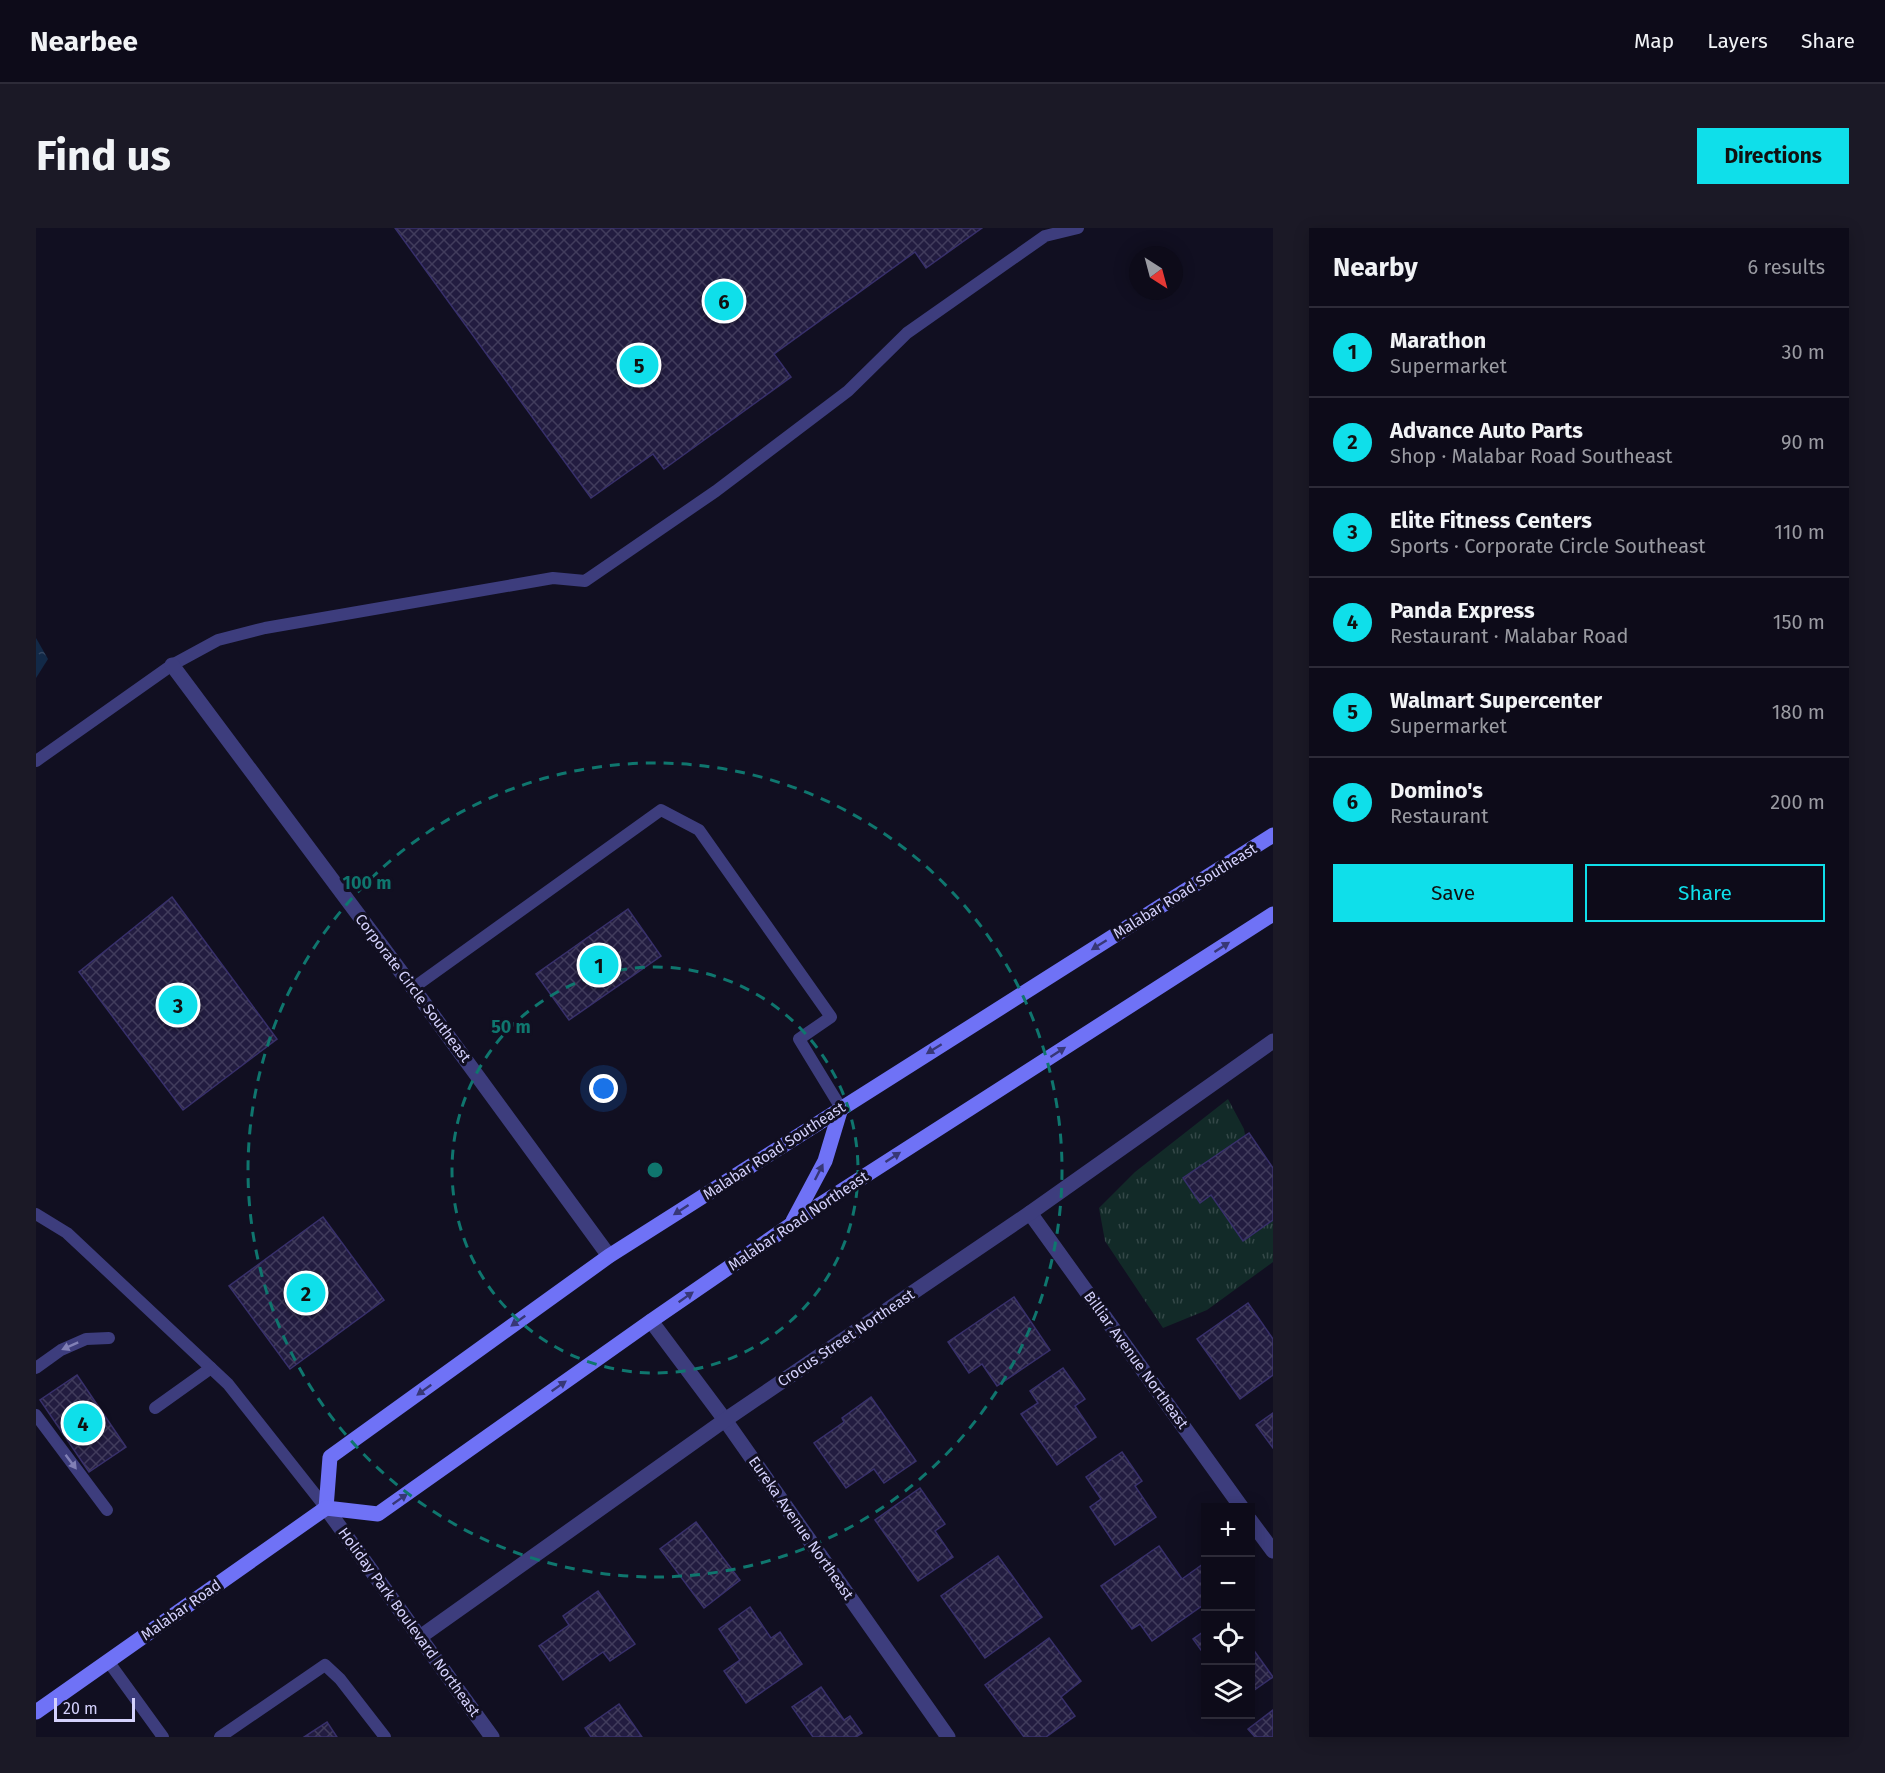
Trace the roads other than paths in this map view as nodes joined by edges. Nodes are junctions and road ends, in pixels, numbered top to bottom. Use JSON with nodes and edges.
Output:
{"nodes":[{"id":1,"x":1078,"y":228,"type":"edge"},
{"id":2,"x":172,"y":665,"type":"junction"},
{"id":3,"x":36,"y":760,"type":"edge"},
{"id":4,"x":1273,"y":835,"type":"edge"},
{"id":5,"x":1273,"y":914,"type":"edge"},
{"id":6,"x":413,"y":988,"type":"junction"},
{"id":7,"x":1273,"y":1041,"type":"edge"},
{"id":8,"x":841,"y":1108,"type":"junction"},
{"id":9,"x":1030,"y":1213,"type":"junction"},
{"id":10,"x":36,"y":1214,"type":"edge"},
{"id":11,"x":792,"y":1224,"type":"junction"},
{"id":12,"x":609,"y":1256,"type":"junction"},
{"id":13,"x":651,"y":1321,"type":"junction"},
{"id":14,"x":109,"y":1338,"type":"dead end"},
{"id":15,"x":36,"y":1368,"type":"edge"},
{"id":16,"x":211,"y":1368,"type":"junction"},
{"id":17,"x":155,"y":1408,"type":"dead end"},
{"id":18,"x":36,"y":1415,"type":"edge"},
{"id":19,"x":725,"y":1420,"type":"junction"},
{"id":20,"x":1238,"y":1503,"type":"edge"},
{"id":21,"x":326,"y":1508,"type":"junction"},
{"id":22,"x":107,"y":1510,"type":"dead end"},
{"id":23,"x":1255,"y":1526,"type":"edge"},
{"id":24,"x":1273,"y":1551,"type":"edge"},
{"id":25,"x":420,"y":1637,"type":"junction"},
{"id":26,"x":108,"y":1661,"type":"junction"},
{"id":27,"x":36,"y":1712,"type":"edge"},
{"id":28,"x":163,"y":1737,"type":"edge"},
{"id":29,"x":220,"y":1737,"type":"edge"},
{"id":30,"x":385,"y":1737,"type":"edge"},
{"id":31,"x":492,"y":1737,"type":"edge"},
{"id":32,"x":948,"y":1737,"type":"edge"}],
"edges":[{"from":1,"to":2,"type":"lane"},
{"from":2,"to":3,"type":"lane"},
{"from":2,"to":6,"type":"street","name":"Corporate Circle Southeast"},
{"from":4,"to":8,"type":"main road","name":"Malabar Road Southeast","one_way":true},
{"from":11,"to":5,"type":"main road","name":"Malabar Road Northeast","one_way":true},
{"from":6,"to":8,"type":"lane"},
{"from":6,"to":12,"type":"street","name":"Corporate Circle Southeast"},
{"from":7,"to":9,"type":"street","name":"Crocus Street Northeast"},
{"from":11,"to":8,"type":"main road","one_way":true},
{"from":8,"to":12,"type":"main road","name":"Malabar Road Southeast","one_way":true},
{"from":9,"to":19,"type":"street","name":"Crocus Street Northeast"},
{"from":9,"to":20,"type":"street","name":"Billiar Avenue Northeast"},
{"from":10,"to":16,"type":"lane"},
{"from":13,"to":11,"type":"main road","name":"Malabar Road Northeast","one_way":true},
{"from":12,"to":21,"type":"main road","name":"Malabar Road Southeast","one_way":true},
{"from":13,"to":19,"type":"street","name":"Eureka Avenue Northeast"},
{"from":21,"to":13,"type":"main road","name":"Malabar Road Northeast","one_way":true},
{"from":14,"to":15,"type":"lane","one_way":true},
{"from":16,"to":17,"type":"lane"},
{"from":16,"to":21,"type":"lane"},
{"from":18,"to":22,"type":"lane","one_way":true},
{"from":19,"to":25,"type":"street","name":"Crocus Street Northeast"},
{"from":19,"to":32,"type":"street","name":"Eureka Avenue Northeast"},
{"from":21,"to":25,"type":"street","name":"Holiday Park Boulevard Northeast"},
{"from":21,"to":26,"type":"main road","name":"Malabar Road"},
{"from":23,"to":24,"type":"street"},
{"from":25,"to":31,"type":"street","name":"Holiday Park Boulevard Northeast"},
{"from":26,"to":27,"type":"main road","name":"Malabar Road"},
{"from":26,"to":28,"type":"lane"},
{"from":29,"to":30,"type":"lane"}]}
